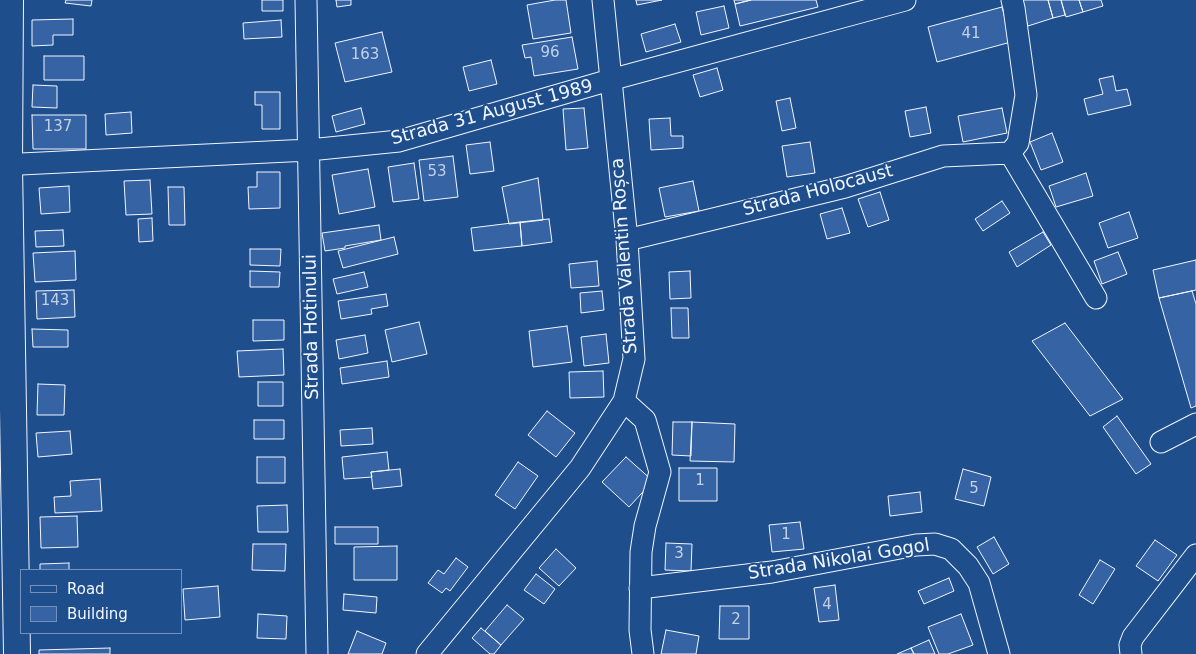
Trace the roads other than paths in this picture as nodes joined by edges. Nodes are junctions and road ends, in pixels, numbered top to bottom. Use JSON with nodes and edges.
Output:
{"nodes":[{"id":1,"x":10,"y":0,"type":"edge"},
{"id":2,"x":306,"y":0,"type":"edge"},
{"id":3,"x":603,"y":0,"type":"edge"},
{"id":4,"x":905,"y":0,"type":"edge"},
{"id":5,"x":1012,"y":0,"type":"edge"},
{"id":6,"x":883,"y":3,"type":"edge"},
{"id":7,"x":610,"y":80,"type":"junction"},
{"id":8,"x":309,"y":150,"type":"junction"},
{"id":9,"x":1010,"y":153,"type":"junction"},
{"id":10,"x":5,"y":165,"type":"edge"},
{"id":11,"x":627,"y":240,"type":"junction"},
{"id":12,"x":1096,"y":298,"type":"dead end"},
{"id":13,"x":624,"y":401,"type":"junction"},
{"id":14,"x":1196,"y":424,"type":"edge"},
{"id":15,"x":1161,"y":442,"type":"dead end"},
{"id":16,"x":1196,"y":555,"type":"edge"},
{"id":17,"x":640,"y":588,"type":"junction"},
{"id":18,"x":17,"y":654,"type":"edge"},
{"id":19,"x":317,"y":654,"type":"edge"},
{"id":20,"x":427,"y":654,"type":"edge"},
{"id":21,"x":643,"y":654,"type":"edge"},
{"id":22,"x":1000,"y":654,"type":"edge"},
{"id":23,"x":1131,"y":654,"type":"edge"}],
"edges":[{"from":1,"to":10,"type":"main road"},
{"from":2,"to":8,"type":"street","name":"Strada Hotinului"},
{"from":3,"to":7,"type":"street","name":"Strada Valentin Roșca"},
{"from":4,"to":6,"type":"street","name":"Strada 31 August 1989"},
{"from":5,"to":9,"type":"street"},
{"from":6,"to":7,"type":"street","name":"Strada 31 August 1989"},
{"from":7,"to":8,"type":"street","name":"Strada 31 August 1989"},
{"from":7,"to":11,"type":"street","name":"Strada Valentin Roșca"},
{"from":8,"to":10,"type":"street","name":"Strada 31 August 1989"},
{"from":8,"to":19,"type":"street","name":"Strada Hotinului"},
{"from":9,"to":11,"type":"street","name":"Strada Holocaust"},
{"from":9,"to":12,"type":"street"},
{"from":10,"to":18,"type":"main road"},
{"from":11,"to":13,"type":"street","name":"Strada Valentin Roșca"},
{"from":13,"to":17,"type":"street"},
{"from":13,"to":20,"type":"street","name":"Strada Valentin Roșca"},
{"from":14,"to":15,"type":"street"},
{"from":16,"to":23,"type":"street"},
{"from":17,"to":21,"type":"street"},
{"from":17,"to":22,"type":"street","name":"Strada Nikolai Gogol"}]}
